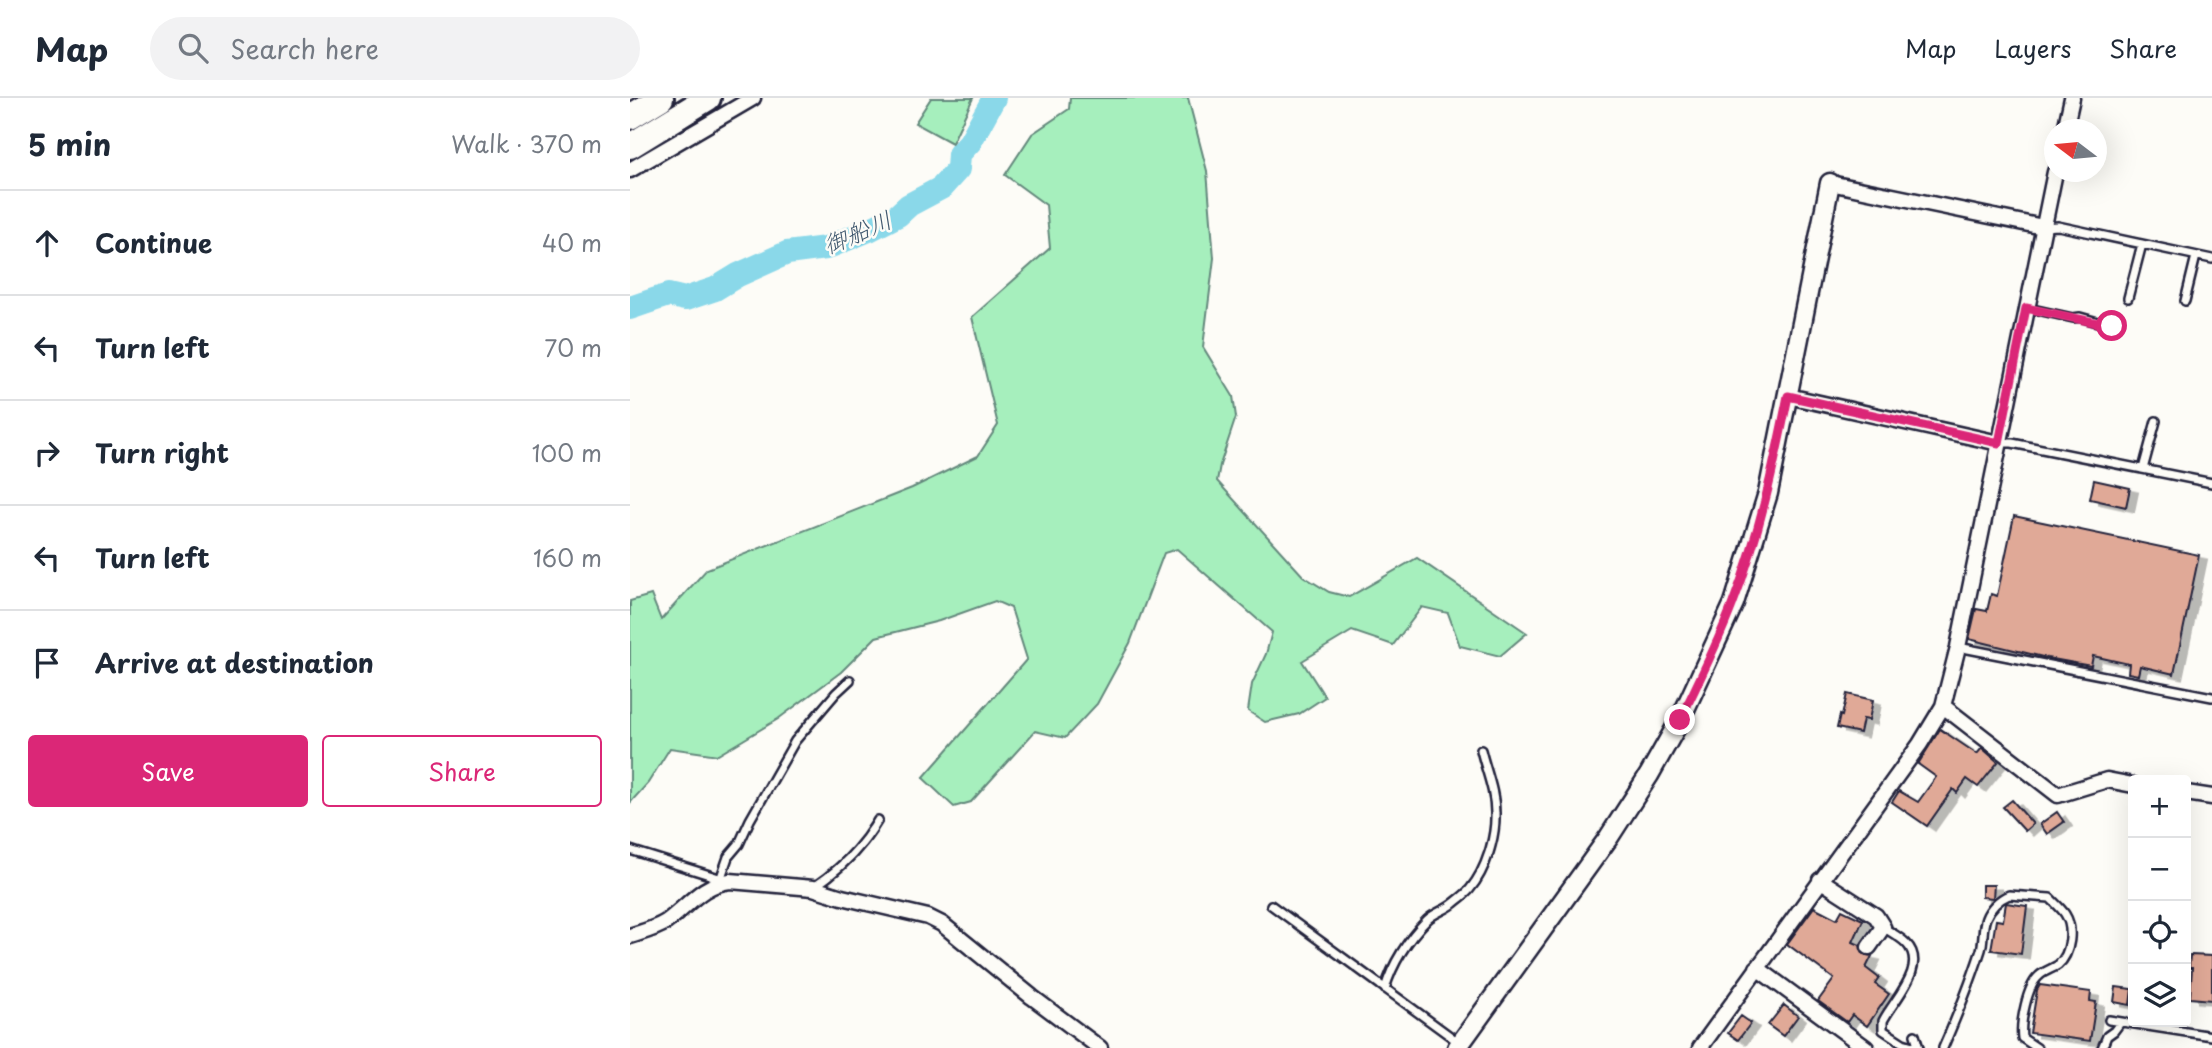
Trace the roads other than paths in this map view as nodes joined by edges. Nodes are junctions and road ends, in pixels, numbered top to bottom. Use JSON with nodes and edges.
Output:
{"nodes":[{"id":1,"x":661,"y":98,"type":"edge"},
{"id":2,"x":708,"y":98,"type":"edge"},
{"id":3,"x":2071,"y":98,"type":"edge"},
{"id":4,"x":746,"y":100,"type":"edge"},
{"id":5,"x":630,"y":117,"type":"edge"},
{"id":6,"x":2067,"y":119,"type":"edge"},
{"id":7,"x":630,"y":146,"type":"edge"},
{"id":8,"x":630,"y":170,"type":"edge"},
{"id":9,"x":2053,"y":182,"type":"edge"},
{"id":10,"x":1830,"y":183,"type":"joint"},
{"id":11,"x":2043,"y":227,"type":"junction"},
{"id":12,"x":2142,"y":244,"type":"junction"},
{"id":13,"x":2196,"y":256,"type":"junction"},
{"id":14,"x":2212,"y":259,"type":"edge"},
{"id":15,"x":2128,"y":298,"type":"dead end"},
{"id":16,"x":2185,"y":301,"type":"dead end"},
{"id":17,"x":2026,"y":308,"type":"junction"},
{"id":18,"x":2112,"y":326,"type":"dead end"},
{"id":19,"x":1788,"y":396,"type":"junction"},
{"id":20,"x":2155,"y":421,"type":"dead end"},
{"id":21,"x":1999,"y":443,"type":"junction"},
{"id":22,"x":2143,"y":469,"type":"junction"},
{"id":23,"x":2212,"y":483,"type":"edge"},
{"id":24,"x":1958,"y":648,"type":"junction"},
{"id":25,"x":850,"y":680,"type":"dead end"},
{"id":26,"x":2212,"y":697,"type":"edge"},
{"id":27,"x":1943,"y":706,"type":"junction"},
{"id":28,"x":1481,"y":750,"type":"dead end"},
{"id":29,"x":2128,"y":784,"type":"edge"},
{"id":30,"x":2191,"y":794,"type":"edge"},
{"id":31,"x":2212,"y":797,"type":"edge"},
{"id":32,"x":878,"y":820,"type":"dead end"},
{"id":33,"x":630,"y":850,"type":"edge"},
{"id":34,"x":719,"y":880,"type":"junction"},
{"id":35,"x":1820,"y":880,"type":"junction"},
{"id":36,"x":813,"y":888,"type":"junction"},
{"id":37,"x":1271,"y":905,"type":"dead end"},
{"id":38,"x":1883,"y":927,"type":"junction"},
{"id":39,"x":630,"y":936,"type":"edge"},
{"id":40,"x":1869,"y":947,"type":"dead end"},
{"id":41,"x":1757,"y":968,"type":"junction"},
{"id":42,"x":1385,"y":989,"type":"junction"},
{"id":43,"x":2109,"y":1020,"type":"dead end"},
{"id":44,"x":2120,"y":1023,"type":"junction"},
{"id":45,"x":1915,"y":1035,"type":"dead end"},
{"id":46,"x":2212,"y":1037,"type":"edge"},
{"id":47,"x":1461,"y":1046,"type":"edge"},
{"id":48,"x":1100,"y":1048,"type":"edge"},
{"id":49,"x":1700,"y":1048,"type":"edge"},
{"id":50,"x":1866,"y":1048,"type":"edge"},
{"id":51,"x":1919,"y":1048,"type":"edge"},
{"id":52,"x":1943,"y":1048,"type":"edge"},
{"id":53,"x":2037,"y":1048,"type":"edge"},
{"id":54,"x":2102,"y":1048,"type":"edge"}],
"edges":[{"from":1,"to":5,"type":"highway"},
{"from":2,"to":7,"type":"highway"},
{"from":3,"to":6,"type":"street"},
{"from":4,"to":8,"type":"street"},
{"from":9,"to":11,"type":"street"},
{"from":10,"to":11,"type":"street"},
{"from":10,"to":19,"type":"street"},
{"from":11,"to":12,"type":"lane"},
{"from":11,"to":17,"type":"street"},
{"from":12,"to":13,"type":"lane"},
{"from":12,"to":15,"type":"lane"},
{"from":13,"to":14,"type":"lane"},
{"from":13,"to":16,"type":"lane"},
{"from":17,"to":18,"type":"lane"},
{"from":17,"to":21,"type":"street"},
{"from":19,"to":21,"type":"street"},
{"from":19,"to":47,"type":"street"},
{"from":20,"to":22,"type":"lane"},
{"from":21,"to":22,"type":"lane"},
{"from":21,"to":24,"type":"street"},
{"from":22,"to":23,"type":"lane"},
{"from":24,"to":26,"type":"lane"},
{"from":24,"to":27,"type":"street"},
{"from":25,"to":34,"type":"lane"},
{"from":27,"to":29,"type":"street"},
{"from":27,"to":35,"type":"street"},
{"from":28,"to":42,"type":"lane"},
{"from":30,"to":31,"type":"street"},
{"from":32,"to":36,"type":"lane"},
{"from":33,"to":34,"type":"lane"},
{"from":34,"to":36,"type":"street"},
{"from":34,"to":39,"type":"street"},
{"from":35,"to":38,"type":"street"},
{"from":35,"to":41,"type":"street"},
{"from":36,"to":48,"type":"street"},
{"from":37,"to":42,"type":"lane"},
{"from":38,"to":40,"type":"street"},
{"from":38,"to":51,"type":"lane"},
{"from":41,"to":49,"type":"street"},
{"from":41,"to":50,"type":"street"},
{"from":42,"to":47,"type":"lane"},
{"from":43,"to":44,"type":"lane"},
{"from":44,"to":46,"type":"lane"},
{"from":44,"to":54,"type":"lane"},
{"from":45,"to":51,"type":"lane"},
{"from":52,"to":53,"type":"lane"}]}
